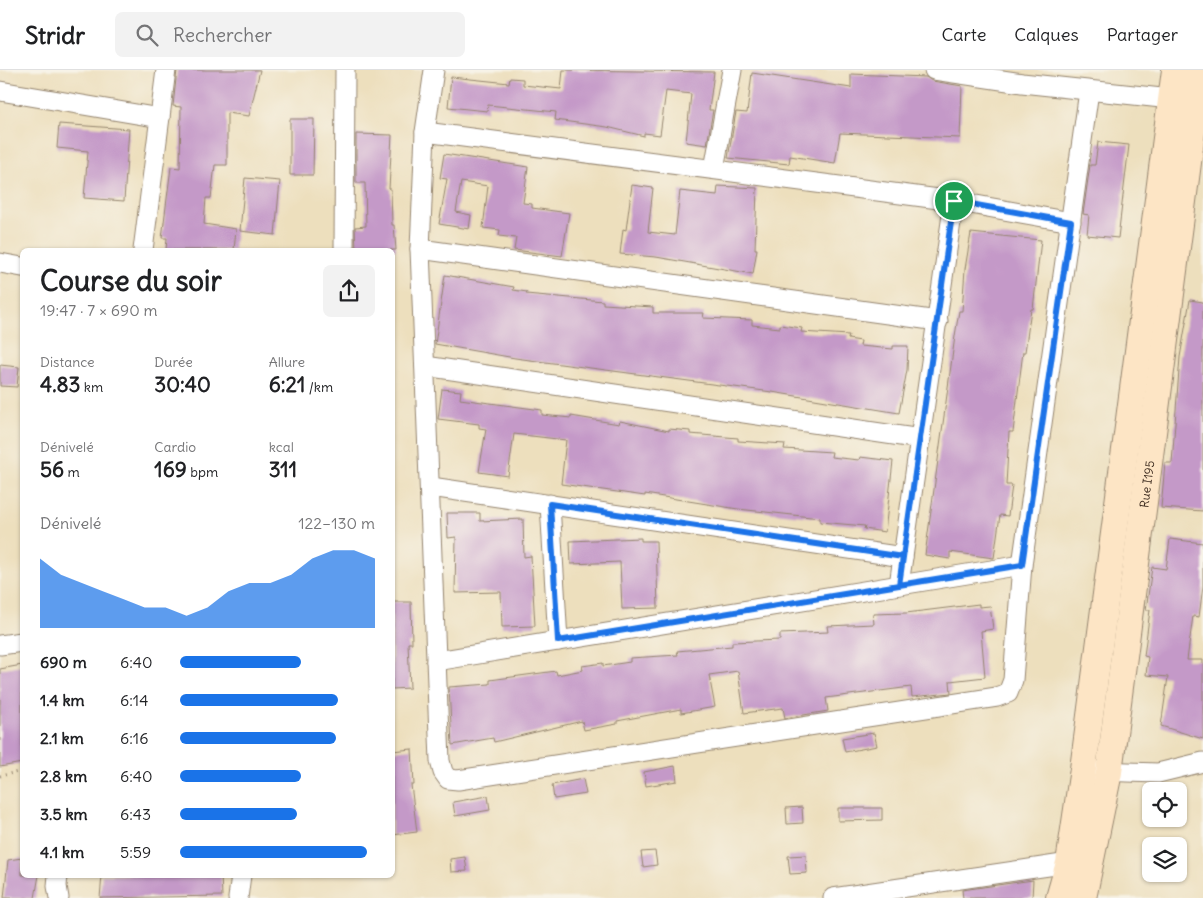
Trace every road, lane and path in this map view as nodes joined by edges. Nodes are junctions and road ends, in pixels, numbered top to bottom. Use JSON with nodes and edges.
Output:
{"nodes":[{"id":1,"x":166,"y":70,"type":"edge"},
{"id":2,"x":345,"y":70,"type":"edge"},
{"id":3,"x":434,"y":70,"type":"edge"},
{"id":4,"x":732,"y":70,"type":"edge"},
{"id":5,"x":934,"y":70,"type":"edge"},
{"id":6,"x":1175,"y":70,"type":"edge"},
{"id":7,"x":1200,"y":70,"type":"edge"},
{"id":8,"x":1023,"y":76,"type":"edge"},
{"id":9,"x":0,"y":91,"type":"edge"},
{"id":10,"x":1089,"y":91,"type":"junction"},
{"id":11,"x":1171,"y":99,"type":"junction"},
{"id":12,"x":160,"y":118,"type":"junction"},
{"id":13,"x":426,"y":132,"type":"junction"},
{"id":14,"x":714,"y":169,"type":"junction"},
{"id":15,"x":954,"y":201,"type":"junction"},
{"id":16,"x":1071,"y":222,"type":"junction"},
{"id":17,"x":143,"y":248,"type":"edge"},
{"id":18,"x":344,"y":248,"type":"edge"},
{"id":19,"x":420,"y":248,"type":"junction"},
{"id":20,"x":0,"y":263,"type":"edge"},
{"id":21,"x":20,"y":267,"type":"edge"},
{"id":22,"x":938,"y":320,"type":"junction"},
{"id":23,"x":426,"y":366,"type":"junction"},
{"id":24,"x":921,"y":439,"type":"junction"},
{"id":25,"x":430,"y":487,"type":"junction"},
{"id":26,"x":550,"y":504,"type":"junction"},
{"id":27,"x":903,"y":557,"type":"junction"},
{"id":28,"x":1022,"y":565,"type":"junction"},
{"id":29,"x":899,"y":585,"type":"junction"},
{"id":30,"x":558,"y":641,"type":"junction"},
{"id":31,"x":20,"y":642,"type":"edge"},
{"id":32,"x":0,"y":645,"type":"edge"},
{"id":33,"x":436,"y":661,"type":"junction"},
{"id":34,"x":1203,"y":762,"type":"edge"},
{"id":35,"x":1083,"y":768,"type":"junction"},
{"id":36,"x":20,"y":771,"type":"edge"},
{"id":37,"x":1109,"y":772,"type":"junction"},
{"id":38,"x":0,"y":776,"type":"edge"},
{"id":39,"x":1069,"y":863,"type":"junction"},
{"id":40,"x":58,"y":878,"type":"edge"},
{"id":41,"x":241,"y":878,"type":"edge"},
{"id":42,"x":59,"y":898,"type":"edge"},
{"id":43,"x":238,"y":898,"type":"edge"},
{"id":44,"x":833,"y":898,"type":"edge"},
{"id":45,"x":1059,"y":898,"type":"edge"},
{"id":46,"x":1083,"y":898,"type":"edge"}],
"edges":[{"from":1,"to":12,"type":"street"},
{"from":2,"to":18,"type":"street"},
{"from":3,"to":13,"type":"street"},
{"from":4,"to":14,"type":"street"},
{"from":5,"to":8,"type":"street"},
{"from":6,"to":11,"type":"main road","name":"Rue I195"},
{"from":7,"to":37,"type":"main road","name":"Rue I195"},
{"from":8,"to":10,"type":"street"},
{"from":9,"to":12,"type":"street"},
{"from":10,"to":11,"type":"street"},
{"from":10,"to":16,"type":"street"},
{"from":11,"to":35,"type":"main road","name":"Rue I195"},
{"from":12,"to":17,"type":"street"},
{"from":13,"to":14,"type":"street"},
{"from":13,"to":19,"type":"street"},
{"from":14,"to":15,"type":"street"},
{"from":15,"to":16,"type":"street"},
{"from":15,"to":22,"type":"street"},
{"from":16,"to":28,"type":"street"},
{"from":19,"to":22,"type":"street"},
{"from":19,"to":23,"type":"street"},
{"from":20,"to":21,"type":"street"},
{"from":22,"to":24,"type":"street"},
{"from":23,"to":24,"type":"street"},
{"from":23,"to":25,"type":"street"},
{"from":24,"to":27,"type":"street"},
{"from":25,"to":26,"type":"street"},
{"from":25,"to":33,"type":"street"},
{"from":26,"to":27,"type":"street"},
{"from":26,"to":30,"type":"street"},
{"from":27,"to":29,"type":"street"},
{"from":28,"to":29,"type":"street"},
{"from":28,"to":33,"type":"street"},
{"from":29,"to":30,"type":"street"},
{"from":30,"to":33,"type":"street"},
{"from":31,"to":32,"type":"street"},
{"from":34,"to":37,"type":"street"},
{"from":35,"to":37,"type":"street"},
{"from":35,"to":39,"type":"main road","name":"Rue I195"},
{"from":36,"to":38,"type":"path"},
{"from":37,"to":46,"type":"main road","name":"Rue I195"},
{"from":39,"to":44,"type":"street"},
{"from":39,"to":45,"type":"main road","name":"Rue I195"},
{"from":40,"to":42,"type":"street"},
{"from":41,"to":43,"type":"street"}]}
